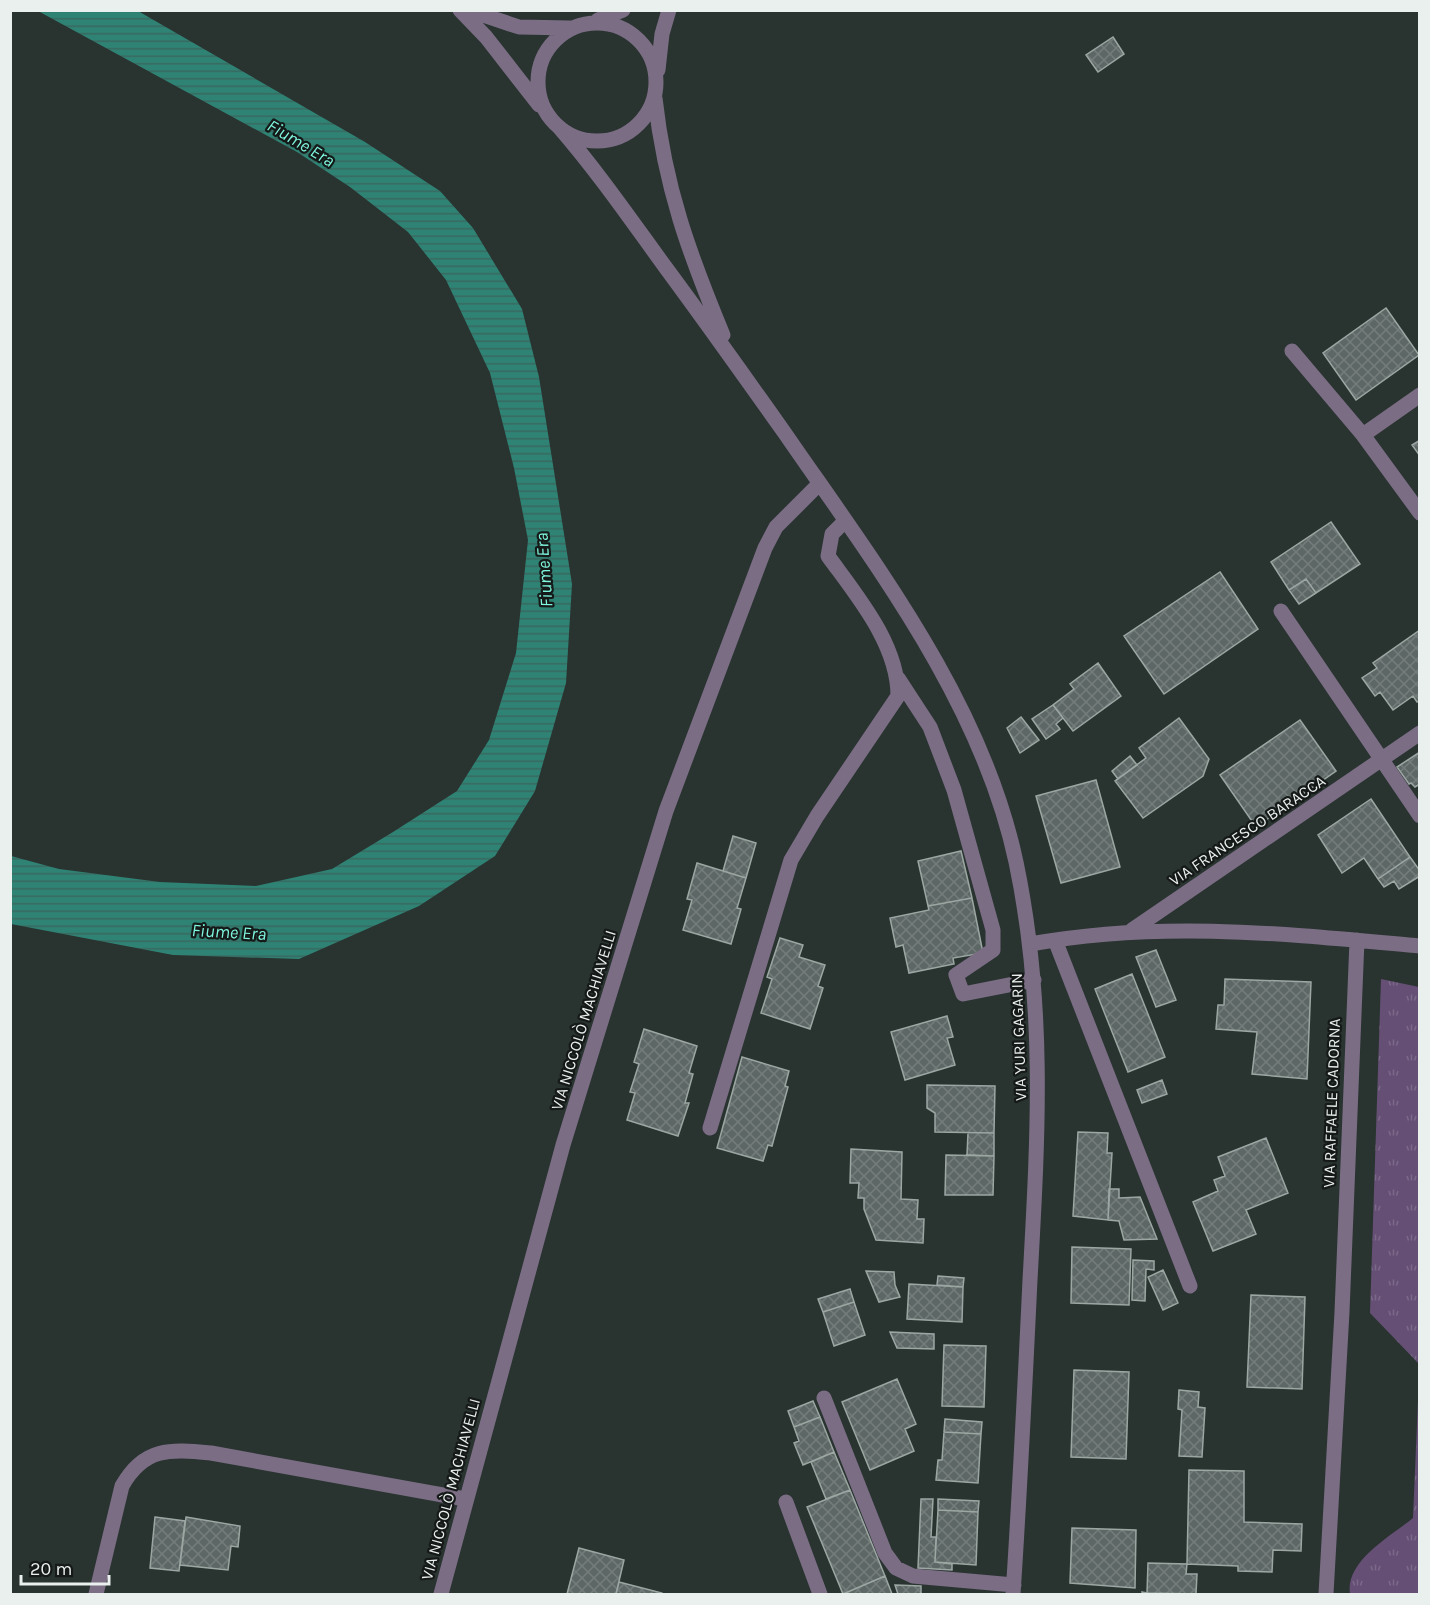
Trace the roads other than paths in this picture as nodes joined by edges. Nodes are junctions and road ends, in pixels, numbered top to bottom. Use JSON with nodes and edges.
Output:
{"nodes":[{"id":1,"x":460,"y":10,"type":"edge"},
{"id":2,"x":468,"y":10,"type":"edge"},
{"id":3,"x":623,"y":10,"type":"edge"},
{"id":4,"x":669,"y":10,"type":"edge"},
{"id":5,"x":588,"y":22,"type":"junction"},
{"id":6,"x":570,"y":28,"type":"junction"},
{"id":7,"x":657,"y":79,"type":"junction"},
{"id":8,"x":655,"y":98,"type":"junction"},
{"id":9,"x":546,"y":113,"type":"junction"},
{"id":10,"x":559,"y":127,"type":"junction"},
{"id":11,"x":1292,"y":351,"type":"dead end"},
{"id":12,"x":732,"y":358,"type":"junction"},
{"id":13,"x":1419,"y":394,"type":"edge"},
{"id":14,"x":1364,"y":435,"type":"junction"},
{"id":15,"x":819,"y":484,"type":"junction"},
{"id":16,"x":1419,"y":513,"type":"edge"},
{"id":17,"x":844,"y":522,"type":"junction"},
{"id":18,"x":1281,"y":611,"type":"dead end"},
{"id":19,"x":898,"y":678,"type":"junction"},
{"id":20,"x":1419,"y":733,"type":"edge"},
{"id":21,"x":1382,"y":759,"type":"junction"},
{"id":22,"x":1419,"y":816,"type":"edge"},
{"id":23,"x":1132,"y":930,"type":"junction"},
{"id":24,"x":1055,"y":940,"type":"junction"},
{"id":25,"x":1357,"y":940,"type":"junction"},
{"id":26,"x":1030,"y":944,"type":"junction"},
{"id":27,"x":1419,"y":946,"type":"edge"},
{"id":28,"x":1034,"y":980,"type":"junction"},
{"id":29,"x":710,"y":1128,"type":"dead end"},
{"id":30,"x":1190,"y":1286,"type":"dead end"},
{"id":31,"x":824,"y":1398,"type":"dead end"},
{"id":32,"x":465,"y":1499,"type":"junction"},
{"id":33,"x":786,"y":1502,"type":"dead end"},
{"id":34,"x":1014,"y":1590,"type":"edge"},
{"id":35,"x":96,"y":1594,"type":"edge"},
{"id":36,"x":441,"y":1594,"type":"edge"},
{"id":37,"x":820,"y":1594,"type":"edge"},
{"id":38,"x":1326,"y":1594,"type":"edge"}],
"edges":[{"from":1,"to":9,"type":"street"},
{"from":2,"to":6,"type":"street"},
{"from":3,"to":5,"type":"street"},
{"from":4,"to":7,"type":"street"},
{"from":5,"to":6,"type":"street"},
{"from":5,"to":7,"type":"street"},
{"from":6,"to":9,"type":"street"},
{"from":7,"to":8,"type":"street"},
{"from":8,"to":10,"type":"street"},
{"from":8,"to":12,"type":"street"},
{"from":9,"to":10,"type":"street"},
{"from":10,"to":12,"type":"street"},
{"from":11,"to":14,"type":"street"},
{"from":12,"to":15,"type":"street","name":"VIA YURI GAGARIN"},
{"from":13,"to":14,"type":"street"},
{"from":14,"to":16,"type":"street"},
{"from":15,"to":17,"type":"street","name":"VIA YURI GAGARIN"},
{"from":15,"to":32,"type":"street","name":"VIA NICCOLÒ MACHIAVELLI"},
{"from":17,"to":19,"type":"street"},
{"from":17,"to":26,"type":"street","name":"VIA YURI GAGARIN"},
{"from":18,"to":21,"type":"street"},
{"from":19,"to":28,"type":"street"},
{"from":19,"to":29,"type":"street"},
{"from":20,"to":21,"type":"street","name":"VIA FRANCESCO BARACCA"},
{"from":21,"to":22,"type":"street"},
{"from":21,"to":23,"type":"street","name":"VIA FRANCESCO BARACCA"},
{"from":23,"to":24,"type":"street"},
{"from":23,"to":25,"type":"street"},
{"from":24,"to":26,"type":"street"},
{"from":24,"to":30,"type":"street"},
{"from":25,"to":27,"type":"street"},
{"from":25,"to":38,"type":"street","name":"VIA RAFFAELE CADORNA"},
{"from":26,"to":28,"type":"street","name":"VIA YURI GAGARIN"},
{"from":28,"to":34,"type":"street","name":"VIA YURI GAGARIN"},
{"from":31,"to":34,"type":"street"},
{"from":32,"to":35,"type":"street"},
{"from":32,"to":36,"type":"street","name":"VIA NICCOLÒ MACHIAVELLI"},
{"from":33,"to":37,"type":"street"}]}
